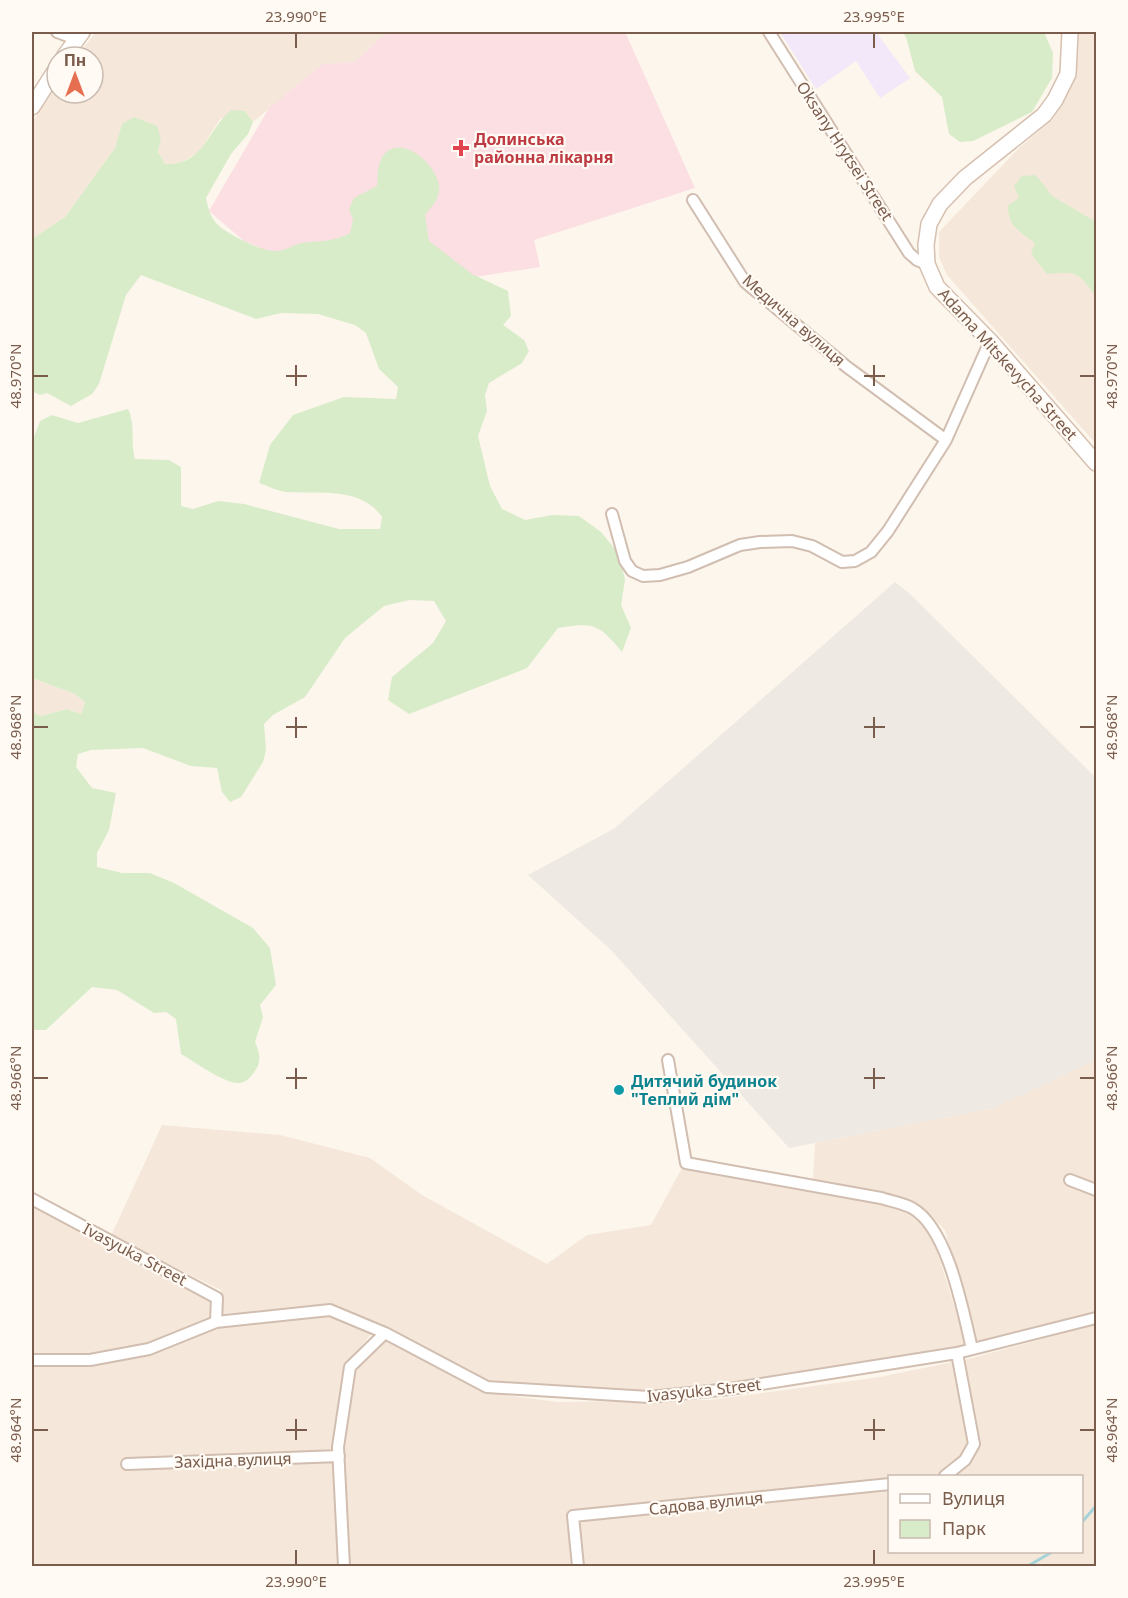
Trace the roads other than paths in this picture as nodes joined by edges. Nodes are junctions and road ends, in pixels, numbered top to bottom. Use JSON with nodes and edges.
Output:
{"nodes":[{"id":1,"x":57,"y":32,"type":"edge"},
{"id":2,"x":769,"y":32,"type":"edge"},
{"id":3,"x":1070,"y":32,"type":"edge"},
{"id":4,"x":79,"y":35,"type":"edge"},
{"id":5,"x":45,"y":87,"type":"edge"},
{"id":6,"x":32,"y":107,"type":"edge"},
{"id":7,"x":693,"y":200,"type":"dead end"},
{"id":8,"x":927,"y":264,"type":"junction"},
{"id":9,"x":990,"y":341,"type":"junction"},
{"id":10,"x":946,"y":440,"type":"junction"},
{"id":11,"x":1096,"y":463,"type":"edge"},
{"id":12,"x":612,"y":514,"type":"dead end"},
{"id":13,"x":668,"y":1060,"type":"dead end"},
{"id":14,"x":1070,"y":1180,"type":"dead end"},
{"id":15,"x":1096,"y":1190,"type":"edge"},
{"id":16,"x":32,"y":1199,"type":"edge"},
{"id":17,"x":1096,"y":1318,"type":"edge"},
{"id":18,"x":216,"y":1322,"type":"junction"},
{"id":19,"x":385,"y":1333,"type":"junction"},
{"id":20,"x":972,"y":1349,"type":"junction"},
{"id":21,"x":957,"y":1353,"type":"junction"},
{"id":22,"x":32,"y":1360,"type":"edge"},
{"id":23,"x":339,"y":1456,"type":"junction"},
{"id":24,"x":127,"y":1464,"type":"dead end"},
{"id":25,"x":946,"y":1475,"type":"edge"},
{"id":26,"x":888,"y":1484,"type":"edge"},
{"id":27,"x":345,"y":1566,"type":"edge"},
{"id":28,"x":578,"y":1566,"type":"edge"}],
"edges":[{"from":1,"to":4,"type":"street"},
{"from":2,"to":8,"type":"street","name":"Oksany Hrytsei Street"},
{"from":3,"to":8,"type":"street","name":"Adama Mitskevycha Street"},
{"from":5,"to":6,"type":"street"},
{"from":7,"to":10,"type":"street","name":"Медична вулиця"},
{"from":8,"to":9,"type":"street","name":"Adama Mitskevycha Street"},
{"from":9,"to":10,"type":"street"},
{"from":9,"to":11,"type":"street","name":"Adama Mitskevycha Street"},
{"from":10,"to":12,"type":"street"},
{"from":13,"to":20,"type":"street"},
{"from":14,"to":15,"type":"street"},
{"from":16,"to":18,"type":"street","name":"Ivasyuka Street"},
{"from":17,"to":20,"type":"street","name":"Ivasyuka Street"},
{"from":18,"to":19,"type":"street","name":"Ivasyuka Street"},
{"from":18,"to":22,"type":"street","name":"Ivasyuka Street"},
{"from":19,"to":21,"type":"street","name":"Ivasyuka Street"},
{"from":19,"to":23,"type":"street"},
{"from":20,"to":21,"type":"street","name":"Ivasyuka Street"},
{"from":21,"to":25,"type":"street"},
{"from":23,"to":24,"type":"street","name":"Західна вулиця"},
{"from":23,"to":27,"type":"street"},
{"from":26,"to":28,"type":"street","name":"Садова вулиця"}]}
